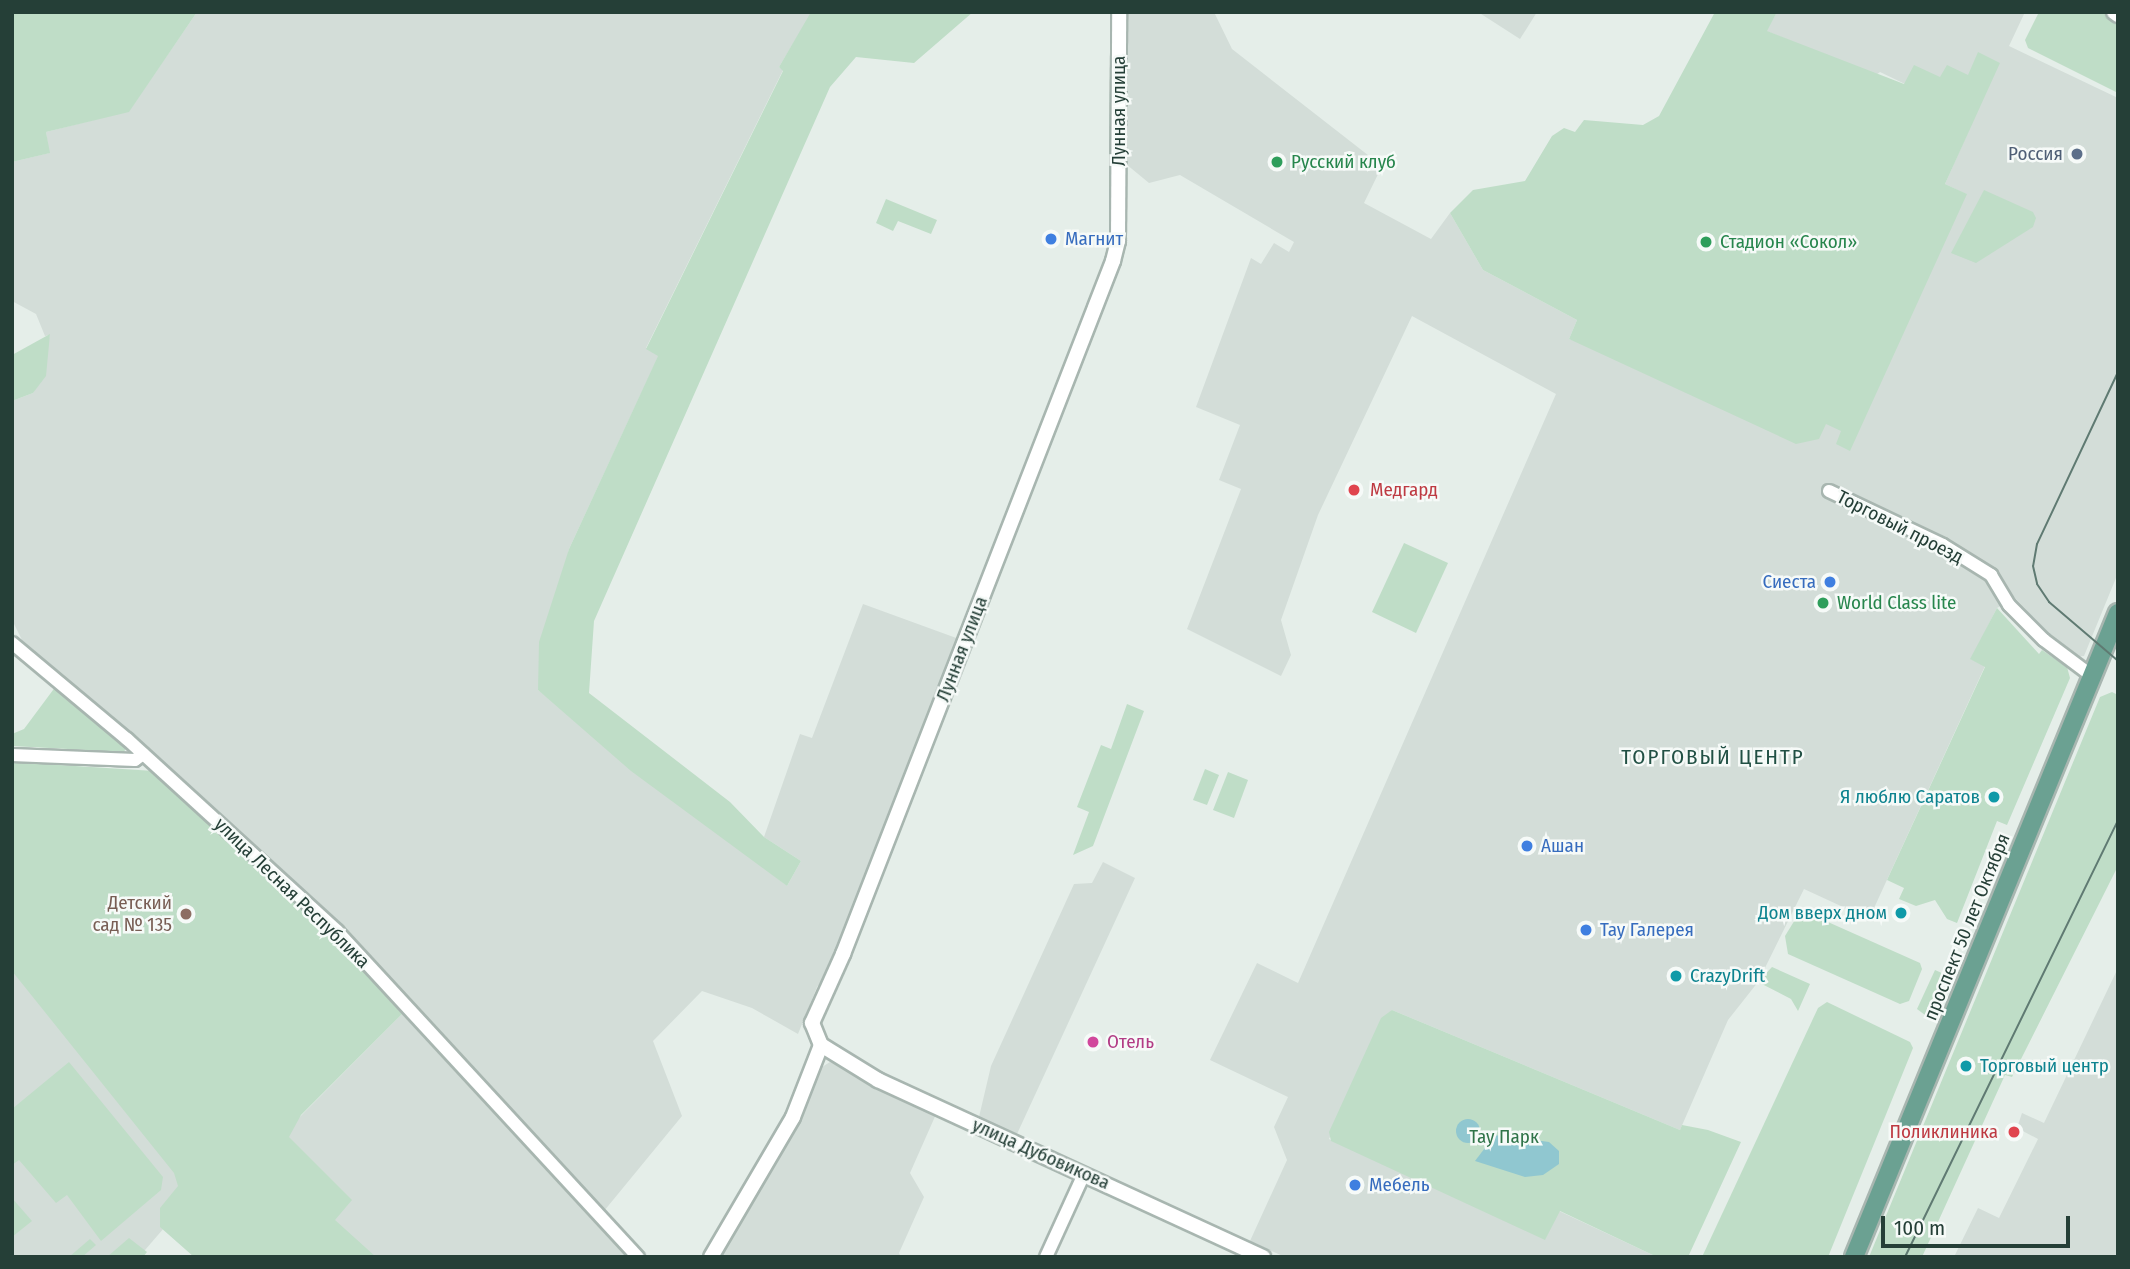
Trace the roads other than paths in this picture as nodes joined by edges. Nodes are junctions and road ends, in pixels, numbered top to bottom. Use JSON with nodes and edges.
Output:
{"nodes":[{"id":1,"x":1119,"y":12,"type":"edge"},
{"id":2,"x":1829,"y":491,"type":"dead end"},
{"id":3,"x":2118,"y":613,"type":"edge"},
{"id":4,"x":12,"y":643,"type":"edge"},
{"id":5,"x":2092,"y":676,"type":"junction"},
{"id":6,"x":143,"y":754,"type":"junction"},
{"id":7,"x":12,"y":755,"type":"edge"},
{"id":8,"x":821,"y":1045,"type":"junction"},
{"id":9,"x":1084,"y":1174,"type":"junction"},
{"id":10,"x":638,"y":1257,"type":"edge"},
{"id":11,"x":711,"y":1257,"type":"edge"},
{"id":12,"x":1046,"y":1257,"type":"edge"},
{"id":13,"x":1263,"y":1257,"type":"edge"},
{"id":14,"x":1854,"y":1257,"type":"edge"}],
"edges":[{"from":1,"to":8,"type":"street","name":"Лунная улица"},
{"from":2,"to":5,"type":"street","name":"Торговый проезд"},
{"from":3,"to":5,"type":"main road","name":"проспект 50 лет Октября"},
{"from":4,"to":6,"type":"street","name":"улица Лесная Республика"},
{"from":5,"to":14,"type":"main road","name":"проспект 50 лет Октября"},
{"from":6,"to":7,"type":"street"},
{"from":6,"to":10,"type":"street","name":"улица Лесная Республика"},
{"from":8,"to":9,"type":"street","name":"улица Дубовикова"},
{"from":8,"to":11,"type":"street","name":"Лунная улица"},
{"from":9,"to":12,"type":"street"},
{"from":9,"to":13,"type":"street","name":"улица Дубовикова"}]}
